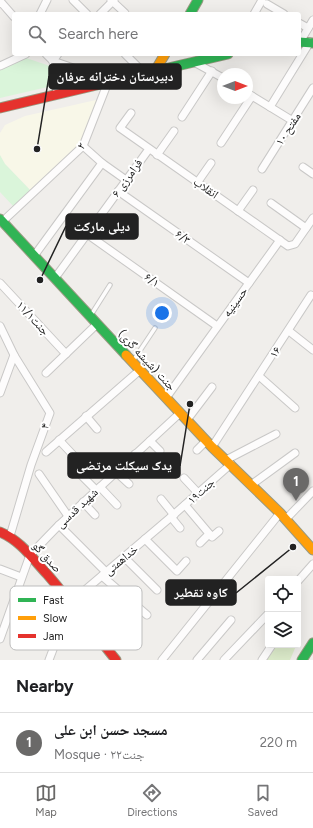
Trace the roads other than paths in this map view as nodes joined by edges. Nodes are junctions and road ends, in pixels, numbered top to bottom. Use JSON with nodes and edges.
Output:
{"nodes":[{"id":1,"x":47,"y":0,"type":"edge"},
{"id":2,"x":73,"y":0,"type":"edge"},
{"id":3,"x":198,"y":0,"type":"edge"},
{"id":4,"x":0,"y":1,"type":"edge"},
{"id":5,"x":112,"y":1,"type":"edge"},
{"id":6,"x":263,"y":1,"type":"edge"},
{"id":7,"x":41,"y":12,"type":"edge"},
{"id":8,"x":85,"y":12,"type":"edge"},
{"id":9,"x":102,"y":12,"type":"edge"},
{"id":10,"x":124,"y":12,"type":"edge"},
{"id":11,"x":191,"y":12,"type":"edge"},
{"id":12,"x":255,"y":12,"type":"edge"},
{"id":13,"x":281,"y":12,"type":"edge"},
{"id":14,"x":12,"y":15,"type":"edge"},
{"id":15,"x":313,"y":20,"type":"edge"},
{"id":16,"x":301,"y":24,"type":"edge"},
{"id":17,"x":308,"y":28,"type":"junction"},
{"id":18,"x":301,"y":39,"type":"edge"},
{"id":19,"x":301,"y":42,"type":"edge"},
{"id":20,"x":311,"y":43,"type":"edge"},
{"id":21,"x":22,"y":56,"type":"edge"},
{"id":22,"x":48,"y":56,"type":"edge"},
{"id":23,"x":57,"y":56,"type":"edge"},
{"id":24,"x":127,"y":56,"type":"edge"},
{"id":25,"x":164,"y":56,"type":"edge"},
{"id":26,"x":220,"y":56,"type":"edge"},
{"id":27,"x":53,"y":61,"type":"junction"},
{"id":28,"x":194,"y":62,"type":"junction"},
{"id":29,"x":0,"y":66,"type":"edge"},
{"id":30,"x":155,"y":71,"type":"junction"},
{"id":31,"x":212,"y":71,"type":"junction"},
{"id":32,"x":145,"y":74,"type":"junction"},
{"id":33,"x":217,"y":74,"type":"edge"},
{"id":34,"x":108,"y":82,"type":"junction"},
{"id":35,"x":313,"y":88,"type":"edge"},
{"id":36,"x":57,"y":94,"type":"junction"},
{"id":37,"x":253,"y":97,"type":"edge"},
{"id":38,"x":245,"y":104,"type":"edge"},
{"id":39,"x":12,"y":106,"type":"junction"},
{"id":40,"x":270,"y":107,"type":"junction"},
{"id":41,"x":0,"y":108,"type":"edge"},
{"id":42,"x":0,"y":111,"type":"edge"},
{"id":43,"x":131,"y":113,"type":"dead end"},
{"id":44,"x":182,"y":117,"type":"dead end"},
{"id":45,"x":293,"y":121,"type":"junction"},
{"id":46,"x":174,"y":132,"type":"dead end"},
{"id":47,"x":221,"y":143,"type":"dead end"},
{"id":48,"x":83,"y":146,"type":"junction"},
{"id":49,"x":149,"y":149,"type":"junction"},
{"id":50,"x":157,"y":154,"type":"junction"},
{"id":51,"x":102,"y":163,"type":"junction"},
{"id":52,"x":211,"y":163,"type":"dead end"},
{"id":53,"x":303,"y":167,"type":"dead end"},
{"id":54,"x":262,"y":169,"type":"dead end"},
{"id":55,"x":313,"y":174,"type":"edge"},
{"id":56,"x":126,"y":180,"type":"junction"},
{"id":57,"x":197,"y":182,"type":"junction"},
{"id":58,"x":253,"y":190,"type":"dead end"},
{"id":59,"x":118,"y":191,"type":"junction"},
{"id":60,"x":271,"y":203,"type":"dead end"},
{"id":61,"x":238,"y":211,"type":"junction"},
{"id":62,"x":313,"y":218,"type":"edge"},
{"id":63,"x":1,"y":220,"type":"edge"},
{"id":64,"x":306,"y":228,"type":"junction"},
{"id":65,"x":87,"y":234,"type":"junction"},
{"id":66,"x":280,"y":240,"type":"junction"},
{"id":67,"x":34,"y":256,"type":"junction"},
{"id":68,"x":55,"y":278,"type":"junction"},
{"id":69,"x":0,"y":283,"type":"edge"},
{"id":70,"x":249,"y":283,"type":"junction"},
{"id":71,"x":110,"y":285,"type":"dead end"},
{"id":72,"x":311,"y":295,"type":"dead end"},
{"id":73,"x":90,"y":316,"type":"junction"},
{"id":74,"x":97,"y":324,"type":"junction"},
{"id":75,"x":0,"y":326,"type":"edge"},
{"id":76,"x":217,"y":326,"type":"junction"},
{"id":77,"x":155,"y":328,"type":"dead end"},
{"id":78,"x":289,"y":330,"type":"junction"},
{"id":79,"x":313,"y":350,"type":"edge"},
{"id":80,"x":66,"y":354,"type":"junction"},
{"id":81,"x":14,"y":355,"type":"junction"},
{"id":82,"x":132,"y":362,"type":"junction"},
{"id":83,"x":140,"y":370,"type":"junction"},
{"id":84,"x":46,"y":373,"type":"dead end"},
{"id":85,"x":259,"y":376,"type":"junction"},
{"id":86,"x":212,"y":387,"type":"dead end"},
{"id":87,"x":0,"y":393,"type":"edge"},
{"id":88,"x":166,"y":398,"type":"junction"},
{"id":89,"x":295,"y":408,"type":"dead end"},
{"id":90,"x":86,"y":416,"type":"junction"},
{"id":91,"x":183,"y":416,"type":"junction"},
{"id":92,"x":97,"y":429,"type":"dead end"},
{"id":93,"x":276,"y":434,"type":"dead end"},
{"id":94,"x":59,"y":440,"type":"junction"},
{"id":95,"x":150,"y":441,"type":"junction"},
{"id":96,"x":209,"y":444,"type":"junction"},
{"id":97,"x":198,"y":450,"type":"dead end"},
{"id":98,"x":160,"y":451,"type":"dead end"},
{"id":99,"x":46,"y":452,"type":"dead end"},
{"id":100,"x":295,"y":453,"type":"dead end"},
{"id":101,"x":136,"y":454,"type":"junction"},
{"id":102,"x":75,"y":457,"type":"dead end"},
{"id":103,"x":228,"y":462,"type":"junction"},
{"id":104,"x":148,"y":467,"type":"dead end"},
{"id":105,"x":116,"y":472,"type":"junction"},
{"id":106,"x":39,"y":474,"type":"dead end"},
{"id":107,"x":81,"y":475,"type":"dead end"},
{"id":108,"x":184,"y":478,"type":"dead end"},
{"id":109,"x":129,"y":484,"type":"dead end"},
{"id":110,"x":251,"y":485,"type":"junction"},
{"id":111,"x":98,"y":488,"type":"junction"},
{"id":112,"x":313,"y":491,"type":"edge"},
{"id":113,"x":198,"y":493,"type":"junction"},
{"id":114,"x":161,"y":499,"type":"dead end"},
{"id":115,"x":83,"y":502,"type":"junction"},
{"id":116,"x":117,"y":505,"type":"dead end"},
{"id":117,"x":185,"y":505,"type":"junction"},
{"id":118,"x":95,"y":515,"type":"dead end"},
{"id":119,"x":68,"y":516,"type":"junction"},
{"id":120,"x":173,"y":516,"type":"junction"},
{"id":121,"x":283,"y":516,"type":"junction"},
{"id":122,"x":59,"y":525,"type":"junction"},
{"id":123,"x":180,"y":528,"type":"dead end"},
{"id":124,"x":219,"y":530,"type":"dead end"},
{"id":125,"x":0,"y":532,"type":"edge"},
{"id":126,"x":209,"y":534,"type":"junction"},
{"id":127,"x":10,"y":536,"type":"junction"},
{"id":128,"x":145,"y":539,"type":"junction"},
{"id":129,"x":200,"y":543,"type":"dead end"},
{"id":130,"x":313,"y":550,"type":"edge"},
{"id":131,"x":30,"y":555,"type":"junction"},
{"id":132,"x":124,"y":557,"type":"junction"},
{"id":133,"x":186,"y":561,"type":"dead end"},
{"id":134,"x":313,"y":564,"type":"edge"},
{"id":135,"x":0,"y":569,"type":"edge"},
{"id":136,"x":104,"y":574,"type":"junction"},
{"id":137,"x":21,"y":577,"type":"junction"},
{"id":138,"x":301,"y":578,"type":"edge"},
{"id":139,"x":18,"y":586,"type":"edge"},
{"id":140,"x":56,"y":586,"type":"edge"},
{"id":141,"x":89,"y":586,"type":"edge"},
{"id":142,"x":117,"y":586,"type":"edge"},
{"id":143,"x":157,"y":590,"type":"dead end"},
{"id":144,"x":10,"y":609,"type":"edge"},
{"id":145,"x":142,"y":610,"type":"edge"},
{"id":146,"x":147,"y":615,"type":"dead end"},
{"id":147,"x":265,"y":617,"type":"edge"},
{"id":148,"x":230,"y":620,"type":"dead end"},
{"id":149,"x":0,"y":639,"type":"edge"},
{"id":150,"x":313,"y":643,"type":"edge"},
{"id":151,"x":270,"y":648,"type":"edge"},
{"id":152,"x":53,"y":650,"type":"edge"},
{"id":153,"x":109,"y":656,"type":"edge"},
{"id":154,"x":49,"y":660,"type":"edge"},
{"id":155,"x":116,"y":660,"type":"edge"},
{"id":156,"x":162,"y":660,"type":"edge"},
{"id":157,"x":197,"y":660,"type":"edge"},
{"id":158,"x":224,"y":660,"type":"edge"},
{"id":159,"x":262,"y":660,"type":"edge"},
{"id":160,"x":302,"y":660,"type":"edge"}],
"edges":[{"from":1,"to":7,"type":"street"},
{"from":2,"to":8,"type":"street"},
{"from":3,"to":11,"type":"street"},
{"from":4,"to":14,"type":"street"},
{"from":5,"to":9,"type":"street"},
{"from":5,"to":10,"type":"street"},
{"from":6,"to":12,"type":"street"},
{"from":6,"to":13,"type":"street"},
{"from":15,"to":17,"type":"street"},
{"from":16,"to":17,"type":"street"},
{"from":17,"to":18,"type":"street"},
{"from":19,"to":20,"type":"street"},
{"from":20,"to":40,"type":"street"},
{"from":21,"to":29,"type":"street"},
{"from":22,"to":27,"type":"street"},
{"from":23,"to":27,"type":"street"},
{"from":24,"to":32,"type":"street"},
{"from":25,"to":30,"type":"street"},
{"from":26,"to":28,"type":"street"},
{"from":27,"to":34,"type":"street"},
{"from":27,"to":36,"type":"street"},
{"from":28,"to":30,"type":"street"},
{"from":28,"to":31,"type":"street"},
{"from":30,"to":32,"type":"street"},
{"from":31,"to":33,"type":"street"},
{"from":31,"to":44,"type":"street"},
{"from":32,"to":34,"type":"street"},
{"from":34,"to":36,"type":"street"},
{"from":34,"to":48,"type":"street","name":"۲"},
{"from":35,"to":45,"type":"street","name":"مفتح ۱۰"},
{"from":36,"to":39,"type":"street"},
{"from":37,"to":40,"type":"street"},
{"from":38,"to":47,"type":"street"},
{"from":39,"to":41,"type":"street"},
{"from":39,"to":42,"type":"street"},
{"from":40,"to":45,"type":"street"},
{"from":43,"to":49,"type":"street","name":"انقلاب"},
{"from":45,"to":54,"type":"street","name":"مفتح ۱۰"},
{"from":46,"to":50,"type":"street"},
{"from":48,"to":51,"type":"street"},
{"from":48,"to":63,"type":"street","name":"۲"},
{"from":49,"to":50,"type":"street","name":"انقلاب"},
{"from":49,"to":56,"type":"street","name":"فرامرزی ۶"},
{"from":50,"to":57,"type":"street","name":"انقلاب"},
{"from":51,"to":56,"type":"street"},
{"from":51,"to":67,"type":"street"},
{"from":52,"to":57,"type":"street"},
{"from":53,"to":55,"type":"street"},
{"from":56,"to":59,"type":"street","name":"فرامرزی ۶"},
{"from":57,"to":61,"type":"street","name":"انقلاب"},
{"from":58,"to":61,"type":"street"},
{"from":59,"to":65,"type":"street","name":"فرامرزی ۶"},
{"from":59,"to":70,"type":"street","name":"۶/۳"},
{"from":60,"to":64,"type":"street"},
{"from":61,"to":66,"type":"street","name":"انقلاب"},
{"from":62,"to":64,"type":"street"},
{"from":63,"to":67,"type":"street","name":"جنت (شیشه گری)"},
{"from":64,"to":66,"type":"street","name":"انقلاب"},
{"from":65,"to":68,"type":"street","name":"فرامرزی ۶"},
{"from":65,"to":76,"type":"street","name":"۶/۱"},
{"from":66,"to":70,"type":"street","name":"حسینیه"},
{"from":67,"to":68,"type":"street","name":"جنت (شیشه گری)"},
{"from":68,"to":73,"type":"street","name":"جنت (شیشه گری)"},
{"from":69,"to":80,"type":"street","name":"جنت۱۱/۱"},
{"from":70,"to":76,"type":"street","name":"حسینیه"},
{"from":71,"to":73,"type":"lane"},
{"from":72,"to":78,"type":"street","name":"۱۶"},
{"from":73,"to":74,"type":"street","name":"جنت (شیشه گری)"},
{"from":74,"to":80,"type":"street"},
{"from":74,"to":82,"type":"street","name":"جنت (شیشه گری)"},
{"from":75,"to":81,"type":"street","name":"۴"},
{"from":76,"to":88,"type":"street","name":"حسینیه"},
{"from":77,"to":82,"type":"lane"},
{"from":78,"to":79,"type":"street"},
{"from":78,"to":85,"type":"street","name":"۱۶"},
{"from":80,"to":84,"type":"street"},
{"from":81,"to":87,"type":"street"},
{"from":81,"to":127,"type":"street","name":"۴"},
{"from":82,"to":83,"type":"street","name":"جنت (شیشه گری)"},
{"from":83,"to":88,"type":"street","name":"جنت (شیشه گری)"},
{"from":83,"to":90,"type":"street"},
{"from":85,"to":89,"type":"street"},
{"from":85,"to":96,"type":"street","name":"۱۶"},
{"from":86,"to":91,"type":"street","name":"شهید قدسی"},
{"from":88,"to":91,"type":"street","name":"جنت (شیشه گری)"},
{"from":90,"to":92,"type":"street"},
{"from":90,"to":94,"type":"street"},
{"from":91,"to":95,"type":"street","name":"شهید قدسی"},
{"from":91,"to":96,"type":"street","name":"جنت (شیشه گری)"},
{"from":93,"to":103,"type":"street","name":"جنت۱۹"},
{"from":94,"to":99,"type":"street"},
{"from":94,"to":102,"type":"street"},
{"from":95,"to":98,"type":"street"},
{"from":95,"to":101,"type":"street","name":"شهید قدسی"},
{"from":96,"to":97,"type":"street","name":"۱۶"},
{"from":96,"to":103,"type":"street","name":"جنت (شیشه گری)"},
{"from":100,"to":110,"type":"street"},
{"from":101,"to":104,"type":"street"},
{"from":101,"to":105,"type":"street","name":"شهید قدسی"},
{"from":103,"to":110,"type":"street","name":"جنت (شیشه گری)"},
{"from":103,"to":113,"type":"street","name":"جنت۱۹"},
{"from":105,"to":109,"type":"street"},
{"from":105,"to":111,"type":"street","name":"شهید قدسی"},
{"from":106,"to":119,"type":"street"},
{"from":107,"to":111,"type":"street"},
{"from":108,"to":113,"type":"street"},
{"from":110,"to":121,"type":"street","name":"جنت (شیشه گری)"},
{"from":111,"to":115,"type":"street","name":"شهید قدسی"},
{"from":111,"to":116,"type":"street"},
{"from":112,"to":121,"type":"street"},
{"from":113,"to":117,"type":"street","name":"جنت۱۹"},
{"from":114,"to":120,"type":"street"},
{"from":115,"to":118,"type":"street"},
{"from":115,"to":119,"type":"street","name":"شهید قدسی"},
{"from":117,"to":120,"type":"street","name":"جنت۱۹"},
{"from":117,"to":126,"type":"street"},
{"from":119,"to":122,"type":"street","name":"شهید قدسی"},
{"from":120,"to":123,"type":"street"},
{"from":120,"to":128,"type":"street","name":"خداهمتی"},
{"from":121,"to":130,"type":"street","name":"جنت (شیشه گری)"},
{"from":121,"to":156,"type":"street"},
{"from":122,"to":131,"type":"street","name":"شهید قدسی"},
{"from":122,"to":136,"type":"street"},
{"from":124,"to":126,"type":"street"},
{"from":125,"to":127,"type":"street","name":"صدق گو"},
{"from":126,"to":129,"type":"street"},
{"from":127,"to":131,"type":"street","name":"صدق گو"},
{"from":128,"to":132,"type":"street","name":"خداهمتی"},
{"from":128,"to":133,"type":"street"},
{"from":131,"to":137,"type":"street"},
{"from":131,"to":140,"type":"street","name":"صدق گو"},
{"from":132,"to":136,"type":"street","name":"خداهمتی"},
{"from":132,"to":143,"type":"street"},
{"from":134,"to":138,"type":"street"},
{"from":135,"to":137,"type":"street"},
{"from":136,"to":141,"type":"street","name":"خداهمتی"},
{"from":136,"to":142,"type":"street"},
{"from":137,"to":139,"type":"street"},
{"from":144,"to":149,"type":"street"},
{"from":145,"to":146,"type":"street"},
{"from":147,"to":158,"type":"street"},
{"from":148,"to":157,"type":"street"},
{"from":150,"to":160,"type":"street"},
{"from":151,"to":159,"type":"street"},
{"from":152,"to":154,"type":"street"},
{"from":153,"to":155,"type":"street","name":"صدق گو"}]}
